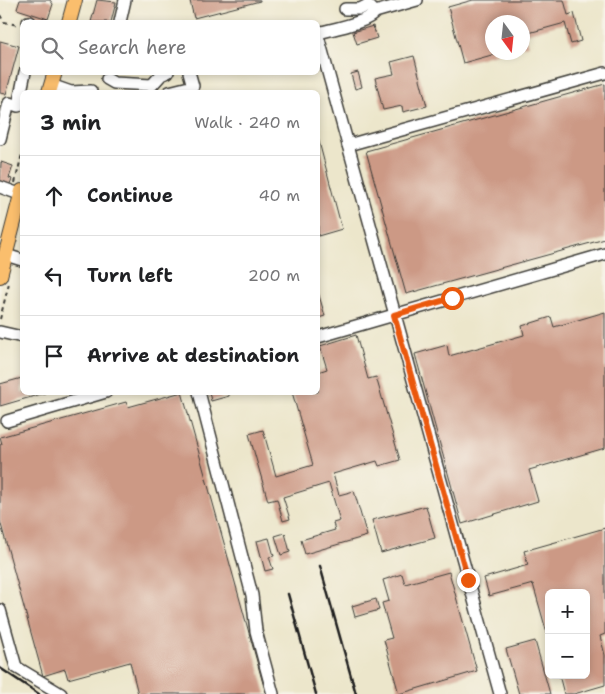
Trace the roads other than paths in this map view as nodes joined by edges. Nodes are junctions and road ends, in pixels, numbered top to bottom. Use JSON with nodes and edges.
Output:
{"nodes":[{"id":1,"x":76,"y":0,"type":"edge"},
{"id":2,"x":124,"y":0,"type":"edge"},
{"id":3,"x":416,"y":0,"type":"edge"},
{"id":4,"x":344,"y":9,"type":"dead end"},
{"id":5,"x":376,"y":12,"type":"junction"},
{"id":6,"x":70,"y":20,"type":"edge"},
{"id":7,"x":120,"y":20,"type":"edge"},
{"id":8,"x":320,"y":34,"type":"edge"},
{"id":9,"x":320,"y":42,"type":"edge"},
{"id":10,"x":605,"y":73,"type":"edge"},
{"id":11,"x":24,"y":75,"type":"edge"},
{"id":12,"x":161,"y":75,"type":"edge"},
{"id":13,"x":190,"y":75,"type":"edge"},
{"id":14,"x":108,"y":76,"type":"edge"},
{"id":15,"x":51,"y":84,"type":"edge"},
{"id":16,"x":153,"y":89,"type":"edge"},
{"id":17,"x":21,"y":90,"type":"edge"},
{"id":18,"x":66,"y":90,"type":"edge"},
{"id":19,"x":92,"y":90,"type":"edge"},
{"id":20,"x":177,"y":90,"type":"edge"},
{"id":21,"x":20,"y":96,"type":"edge"},
{"id":22,"x":0,"y":139,"type":"edge"},
{"id":23,"x":348,"y":145,"type":"junction"},
{"id":24,"x":0,"y":188,"type":"edge"},
{"id":25,"x":20,"y":193,"type":"edge"},
{"id":26,"x":20,"y":201,"type":"edge"},
{"id":27,"x":605,"y":254,"type":"edge"},
{"id":28,"x":6,"y":255,"type":"junction"},
{"id":29,"x":20,"y":259,"type":"edge"},
{"id":30,"x":0,"y":276,"type":"edge"},
{"id":31,"x":394,"y":315,"type":"junction"},
{"id":32,"x":0,"y":332,"type":"edge"},
{"id":33,"x":320,"y":335,"type":"edge"},
{"id":34,"x":20,"y":337,"type":"edge"},
{"id":35,"x":96,"y":395,"type":"edge"},
{"id":36,"x":200,"y":395,"type":"edge"},
{"id":37,"x":7,"y":421,"type":"dead end"},
{"id":38,"x":0,"y":610,"type":"edge"},
{"id":39,"x":61,"y":694,"type":"edge"},
{"id":40,"x":273,"y":694,"type":"edge"},
{"id":41,"x":500,"y":694,"type":"edge"}],
"edges":[{"from":1,"to":6,"type":"main road"},
{"from":2,"to":7,"type":"street"},
{"from":3,"to":5,"type":"street"},
{"from":4,"to":5,"type":"street"},
{"from":5,"to":8,"type":"street"},
{"from":9,"to":23,"type":"street"},
{"from":10,"to":23,"type":"street"},
{"from":11,"to":17,"type":"street"},
{"from":12,"to":16,"type":"street"},
{"from":13,"to":20,"type":"street"},
{"from":14,"to":16,"type":"street"},
{"from":14,"to":19,"type":"street"},
{"from":15,"to":18,"type":"street"},
{"from":21,"to":22,"type":"street"},
{"from":23,"to":31,"type":"street"},
{"from":24,"to":25,"type":"street"},
{"from":26,"to":28,"type":"main road"},
{"from":27,"to":31,"type":"street"},
{"from":28,"to":29,"type":"street"},
{"from":28,"to":30,"type":"main road"},
{"from":31,"to":33,"type":"street"},
{"from":31,"to":41,"type":"street"},
{"from":32,"to":34,"type":"street"},
{"from":35,"to":37,"type":"street"},
{"from":36,"to":40,"type":"street"},
{"from":38,"to":39,"type":"street"}]}
